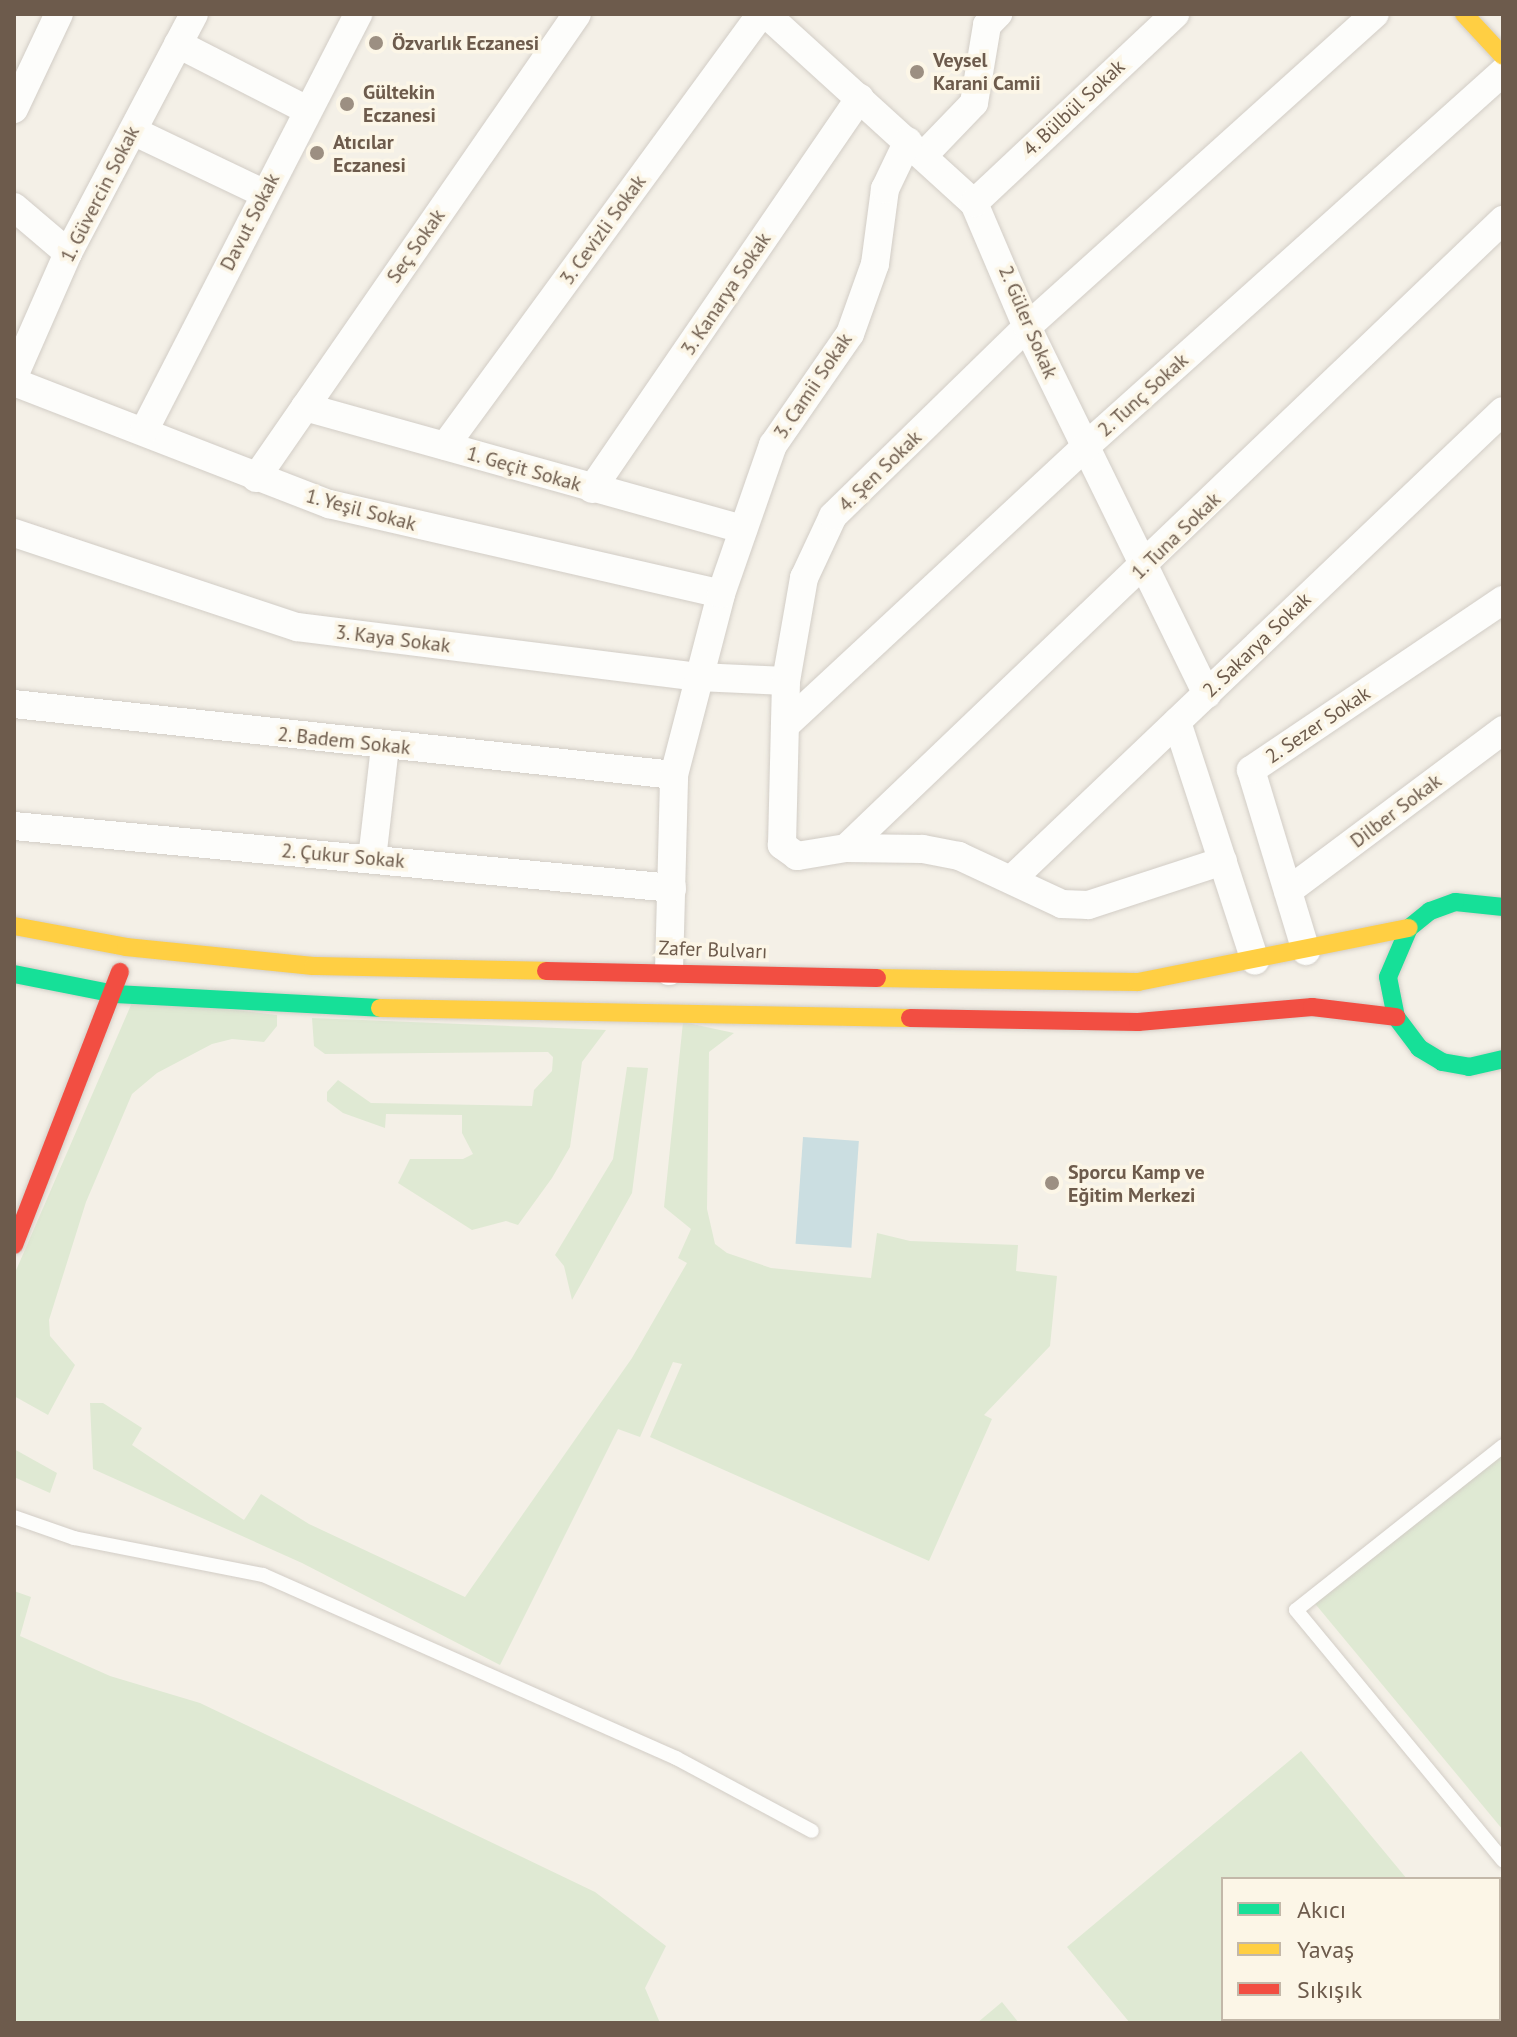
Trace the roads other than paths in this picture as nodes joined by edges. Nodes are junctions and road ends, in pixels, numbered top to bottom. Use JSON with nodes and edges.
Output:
{"nodes":[{"id":1,"x":59,"y":14,"type":"edge"},
{"id":2,"x":194,"y":14,"type":"edge"},
{"id":3,"x":358,"y":14,"type":"edge"},
{"id":4,"x":577,"y":14,"type":"edge"},
{"id":5,"x":764,"y":14,"type":"edge"},
{"id":6,"x":998,"y":14,"type":"edge"},
{"id":7,"x":1175,"y":14,"type":"edge"},
{"id":8,"x":1375,"y":14,"type":"edge"},
{"id":9,"x":1464,"y":14,"type":"edge"},
{"id":10,"x":178,"y":44,"type":"junction"},
{"id":11,"x":1503,"y":56,"type":"edge"},
{"id":12,"x":1503,"y":72,"type":"edge"},
{"id":13,"x":860,"y":98,"type":"junction"},
{"id":14,"x":14,"y":109,"type":"edge"},
{"id":15,"x":307,"y":110,"type":"junction"},
{"id":16,"x":133,"y":131,"type":"junction"},
{"id":17,"x":916,"y":148,"type":"junction"},
{"id":18,"x":265,"y":194,"type":"junction"},
{"id":19,"x":974,"y":203,"type":"junction"},
{"id":20,"x":14,"y":207,"type":"edge"},
{"id":21,"x":1503,"y":220,"type":"edge"},
{"id":22,"x":68,"y":253,"type":"junction"},
{"id":23,"x":1027,"y":327,"type":"junction"},
{"id":24,"x":14,"y":379,"type":"edge"},
{"id":25,"x":305,"y":407,"type":"junction"},
{"id":26,"x":1503,"y":411,"type":"edge"},
{"id":27,"x":144,"y":431,"type":"junction"},
{"id":28,"x":445,"y":446,"type":"junction"},
{"id":29,"x":1086,"y":446,"type":"junction"},
{"id":30,"x":256,"y":478,"type":"junction"},
{"id":31,"x":592,"y":489,"type":"junction"},
{"id":32,"x":743,"y":529,"type":"junction"},
{"id":33,"x":14,"y":533,"type":"edge"},
{"id":34,"x":1145,"y":567,"type":"junction"},
{"id":35,"x":721,"y":594,"type":"junction"},
{"id":36,"x":1503,"y":600,"type":"edge"},
{"id":37,"x":698,"y":677,"type":"junction"},
{"id":38,"x":786,"y":681,"type":"junction"},
{"id":39,"x":1207,"y":694,"type":"junction"},
{"id":40,"x":14,"y":704,"type":"edge"},
{"id":41,"x":1177,"y":722,"type":"junction"},
{"id":42,"x":788,"y":723,"type":"junction"},
{"id":43,"x":1503,"y":730,"type":"edge"},
{"id":44,"x":385,"y":746,"type":"junction"},
{"id":45,"x":674,"y":775,"type":"junction"},
{"id":46,"x":14,"y":826,"type":"edge"},
{"id":47,"x":846,"y":848,"type":"junction"},
{"id":48,"x":372,"y":859,"type":"junction"},
{"id":49,"x":1223,"y":861,"type":"junction"},
{"id":50,"x":1012,"y":879,"type":"junction"},
{"id":51,"x":1503,"y":886,"type":"edge"},
{"id":52,"x":672,"y":888,"type":"junction"},
{"id":53,"x":1288,"y":891,"type":"junction"},
{"id":54,"x":1483,"y":901,"type":"junction"},
{"id":55,"x":1503,"y":907,"type":"edge"},
{"id":56,"x":14,"y":926,"type":"edge"},
{"id":57,"x":1409,"y":928,"type":"junction"},
{"id":58,"x":126,"y":947,"type":"junction"},
{"id":59,"x":1306,"y":951,"type":"junction"},
{"id":60,"x":1255,"y":961,"type":"junction"},
{"id":61,"x":669,"y":971,"type":"junction"},
{"id":62,"x":14,"y":974,"type":"edge"},
{"id":63,"x":115,"y":994,"type":"junction"},
{"id":64,"x":1396,"y":1017,"type":"junction"},
{"id":65,"x":1503,"y":1059,"type":"edge"},
{"id":66,"x":14,"y":1245,"type":"edge"},
{"id":67,"x":1503,"y":1446,"type":"edge"},
{"id":68,"x":14,"y":1517,"type":"edge"},
{"id":69,"x":812,"y":1831,"type":"dead end"},
{"id":70,"x":1503,"y":1860,"type":"edge"}],
"edges":[{"from":1,"to":14,"type":"street"},
{"from":2,"to":10,"type":"street","name":"1. Güvercin Sokak"},
{"from":3,"to":15,"type":"street","name":"Davut Sokak"},
{"from":4,"to":25,"type":"street","name":"Seç Sokak"},
{"from":5,"to":13,"type":"street","name":"2. Güler Sokak"},
{"from":5,"to":28,"type":"street","name":"3. Cevizli Sokak"},
{"from":6,"to":17,"type":"street","name":"3. Camii Sokak"},
{"from":7,"to":19,"type":"street","name":"4. Bülbül Sokak"},
{"from":8,"to":23,"type":"street","name":"4. Şen Sokak"},
{"from":9,"to":11,"type":"main road"},
{"from":10,"to":15,"type":"street"},
{"from":10,"to":16,"type":"street","name":"1. Güvercin Sokak"},
{"from":12,"to":29,"type":"street","name":"2. Tunç Sokak"},
{"from":13,"to":17,"type":"street","name":"2. Güler Sokak"},
{"from":13,"to":31,"type":"street","name":"3. Kanarya Sokak"},
{"from":15,"to":18,"type":"street","name":"Davut Sokak"},
{"from":16,"to":18,"type":"street"},
{"from":16,"to":22,"type":"street","name":"1. Güvercin Sokak"},
{"from":17,"to":19,"type":"street","name":"2. Güler Sokak"},
{"from":17,"to":32,"type":"street","name":"3. Camii Sokak"},
{"from":18,"to":27,"type":"street","name":"Davut Sokak"},
{"from":19,"to":23,"type":"street","name":"2. Güler Sokak"},
{"from":20,"to":22,"type":"street"},
{"from":21,"to":34,"type":"street","name":"1. Tuna Sokak"},
{"from":22,"to":24,"type":"street","name":"1. Güvercin Sokak"},
{"from":23,"to":29,"type":"street","name":"2. Güler Sokak"},
{"from":23,"to":38,"type":"street","name":"4. Şen Sokak"},
{"from":24,"to":27,"type":"street","name":"1. Yeşil Sokak"},
{"from":25,"to":28,"type":"street","name":"1. Geçit Sokak"},
{"from":25,"to":30,"type":"street","name":"Seç Sokak"},
{"from":26,"to":39,"type":"street","name":"2. Sakarya Sokak"},
{"from":27,"to":30,"type":"street","name":"1. Yeşil Sokak"},
{"from":28,"to":31,"type":"street","name":"1. Geçit Sokak"},
{"from":29,"to":34,"type":"street","name":"2. Güler Sokak"},
{"from":29,"to":42,"type":"street","name":"2. Tunç Sokak"},
{"from":30,"to":35,"type":"street","name":"1. Yeşil Sokak"},
{"from":31,"to":32,"type":"street","name":"1. Geçit Sokak"},
{"from":32,"to":35,"type":"street","name":"3. Camii Sokak"},
{"from":33,"to":37,"type":"street","name":"3. Kaya Sokak"},
{"from":34,"to":39,"type":"street","name":"2. Güler Sokak"},
{"from":34,"to":47,"type":"street","name":"1. Tuna Sokak"},
{"from":35,"to":37,"type":"street","name":"3. Camii Sokak"},
{"from":36,"to":53,"type":"street","name":"2. Sezer Sokak"},
{"from":37,"to":38,"type":"street","name":"3. Kaya Sokak"},
{"from":37,"to":45,"type":"street"},
{"from":38,"to":42,"type":"street","name":"4. Şen Sokak"},
{"from":39,"to":41,"type":"street","name":"2. Sakarya Sokak"},
{"from":40,"to":44,"type":"street","name":"2. Badem Sokak"},
{"from":41,"to":49,"type":"street"},
{"from":41,"to":50,"type":"street","name":"2. Sakarya Sokak"},
{"from":42,"to":47,"type":"street","name":"4. Şen Sokak"},
{"from":43,"to":53,"type":"street","name":"Dilber Sokak"},
{"from":44,"to":45,"type":"street","name":"2. Badem Sokak"},
{"from":44,"to":48,"type":"street"},
{"from":45,"to":52,"type":"street"},
{"from":46,"to":48,"type":"street","name":"2. Çukur Sokak"},
{"from":47,"to":50,"type":"street","name":"4. Şen Sokak"},
{"from":48,"to":52,"type":"street","name":"2. Çukur Sokak"},
{"from":49,"to":50,"type":"street","name":"4. Şen Sokak"},
{"from":49,"to":60,"type":"street"},
{"from":51,"to":54,"type":"main road"},
{"from":52,"to":61,"type":"street"},
{"from":53,"to":59,"type":"street","name":"2. Sezer Sokak"},
{"from":54,"to":55,"type":"main road"},
{"from":54,"to":57,"type":"main road","name":"Zafer Bulvarı"},
{"from":56,"to":58,"type":"main road","name":"Zafer Bulvarı"},
{"from":57,"to":59,"type":"main road","name":"Zafer Bulvarı"},
{"from":57,"to":64,"type":"main road"},
{"from":58,"to":61,"type":"main road","name":"Zafer Bulvarı"},
{"from":58,"to":63,"type":"main road"},
{"from":59,"to":60,"type":"main road","name":"Zafer Bulvarı"},
{"from":60,"to":61,"type":"main road","name":"Zafer Bulvarı"},
{"from":62,"to":63,"type":"main road"},
{"from":63,"to":64,"type":"main road"},
{"from":63,"to":66,"type":"main road"},
{"from":64,"to":65,"type":"main road"},
{"from":67,"to":70,"type":"lane"},
{"from":68,"to":69,"type":"lane"}]}
